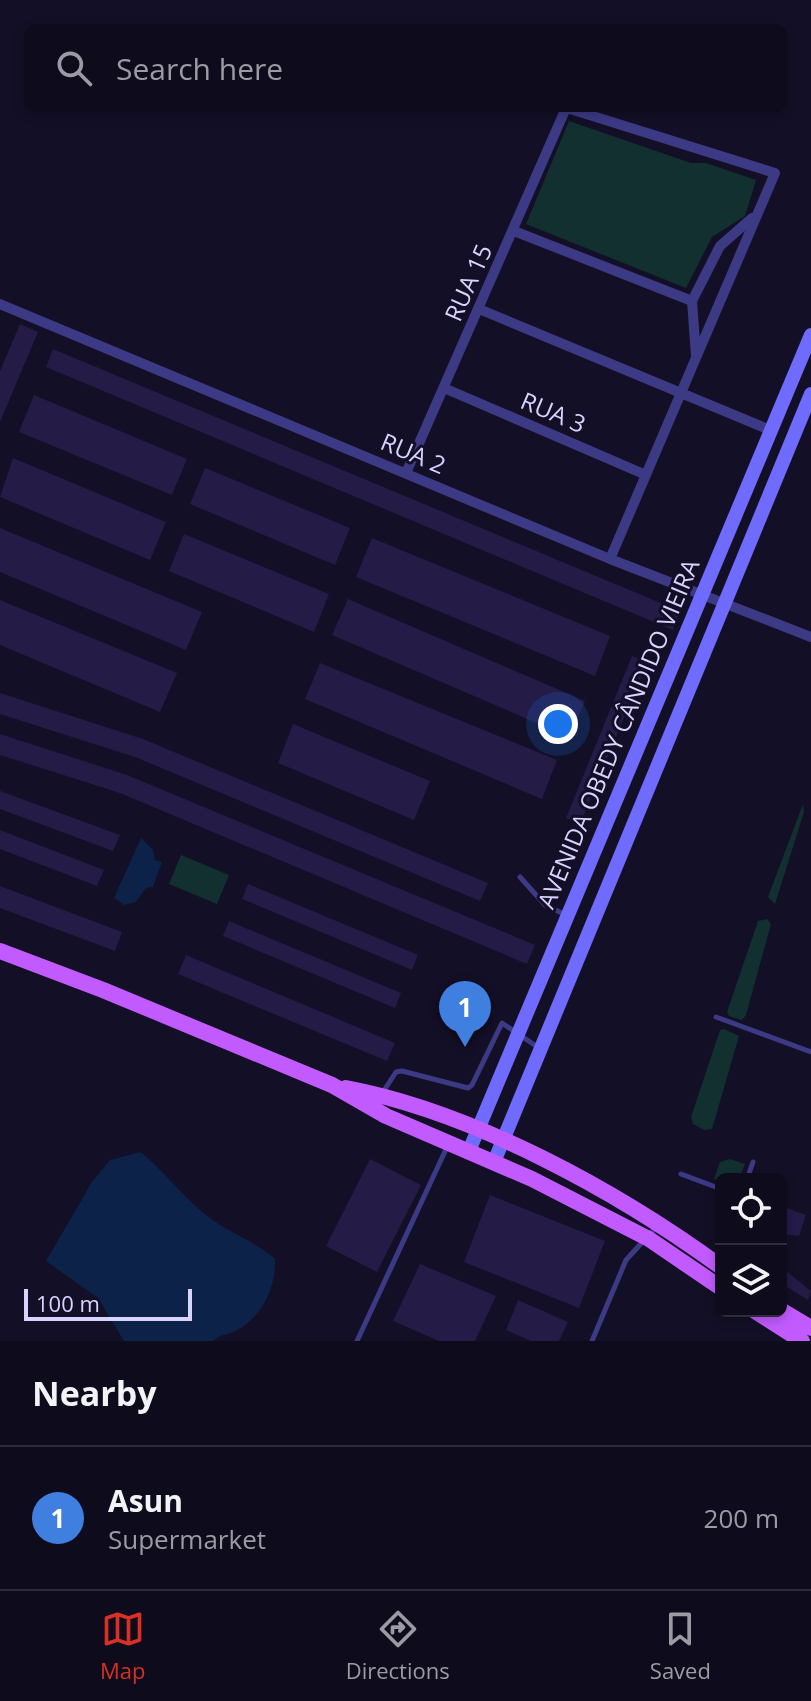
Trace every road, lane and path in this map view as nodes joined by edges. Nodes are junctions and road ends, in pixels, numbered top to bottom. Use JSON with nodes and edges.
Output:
{"nodes":[{"id":1,"x":564,"y":112,"type":"edge"},
{"id":2,"x":579,"y":112,"type":"edge"},
{"id":3,"x":757,"y":214,"type":"junction"},
{"id":4,"x":514,"y":231,"type":"junction"},
{"id":5,"x":692,"y":301,"type":"junction"},
{"id":6,"x":1,"y":308,"type":"edge"},
{"id":7,"x":479,"y":309,"type":"junction"},
{"id":8,"x":811,"y":335,"type":"edge"},
{"id":9,"x":696,"y":358,"type":"junction"},
{"id":10,"x":444,"y":388,"type":"junction"},
{"id":11,"x":681,"y":393,"type":"junction"},
{"id":12,"x":811,"y":394,"type":"edge"},
{"id":13,"x":770,"y":430,"type":"junction"},
{"id":14,"x":406,"y":473,"type":"junction"},
{"id":15,"x":646,"y":475,"type":"junction"},
{"id":16,"x":610,"y":559,"type":"junction"},
{"id":17,"x":700,"y":596,"type":"junction"},
{"id":18,"x":723,"y":605,"type":"junction"},
{"id":19,"x":811,"y":637,"type":"edge"},
{"id":20,"x":520,"y":877,"type":"dead end"},
{"id":21,"x":577,"y":892,"type":"junction"},
{"id":22,"x":600,"y":902,"type":"junction"},
{"id":23,"x":567,"y":915,"type":"junction"},
{"id":24,"x":0,"y":951,"type":"edge"},
{"id":25,"x":716,"y":1017,"type":"dead end"},
{"id":26,"x":520,"y":1034,"type":"junction"},
{"id":27,"x":540,"y":1049,"type":"junction"},
{"id":28,"x":811,"y":1052,"type":"edge"},
{"id":29,"x":332,"y":1085,"type":"junction"},
{"id":30,"x":382,"y":1095,"type":"junction"},
{"id":31,"x":478,"y":1129,"type":"junction"},
{"id":32,"x":503,"y":1141,"type":"junction"},
{"id":33,"x":449,"y":1142,"type":"junction"},
{"id":34,"x":469,"y":1151,"type":"junction"},
{"id":35,"x":494,"y":1162,"type":"junction"},
{"id":36,"x":753,"y":1162,"type":"dead end"},
{"id":37,"x":749,"y":1173,"type":"edge"},
{"id":38,"x":681,"y":1174,"type":"dead end"},
{"id":39,"x":715,"y":1187,"type":"edge"},
{"id":40,"x":659,"y":1223,"type":"junction"},
{"id":41,"x":649,"y":1239,"type":"junction"},
{"id":42,"x":715,"y":1263,"type":"edge"},
{"id":43,"x":715,"y":1284,"type":"edge"},
{"id":44,"x":787,"y":1316,"type":"edge"},
{"id":45,"x":769,"y":1317,"type":"edge"},
{"id":46,"x":807,"y":1334,"type":"edge"},
{"id":47,"x":357,"y":1341,"type":"edge"},
{"id":48,"x":592,"y":1341,"type":"edge"}],
"edges":[{"from":1,"to":4,"type":"street","name":"RUA 15"},
{"from":2,"to":3,"type":"street"},
{"from":3,"to":5,"type":"street"},
{"from":3,"to":9,"type":"street"},
{"from":4,"to":5,"type":"street"},
{"from":4,"to":7,"type":"street","name":"RUA 15"},
{"from":5,"to":9,"type":"street"},
{"from":6,"to":14,"type":"street","name":"RUA 2"},
{"from":7,"to":10,"type":"street","name":"RUA 15"},
{"from":7,"to":11,"type":"street"},
{"from":8,"to":13,"type":"main road","name":"AVENIDA OBEDY CÂNDIDO VIEIRA"},
{"from":9,"to":11,"type":"street"},
{"from":10,"to":14,"type":"street","name":"RUA 15"},
{"from":10,"to":15,"type":"street","name":"RUA 3"},
{"from":11,"to":13,"type":"street"},
{"from":11,"to":15,"type":"street"},
{"from":12,"to":18,"type":"main road","name":"AVENIDA OBEDY CÂNDIDO VIEIRA"},
{"from":13,"to":17,"type":"main road","name":"AVENIDA OBEDY CÂNDIDO VIEIRA"},
{"from":14,"to":16,"type":"street","name":"RUA 2"},
{"from":15,"to":16,"type":"street"},
{"from":16,"to":17,"type":"street","name":"RUA 2"},
{"from":17,"to":18,"type":"street","name":"RUA 2"},
{"from":17,"to":21,"type":"main road","name":"AVENIDA OBEDY CÂNDIDO VIEIRA"},
{"from":18,"to":19,"type":"street","name":"RUA 2"},
{"from":18,"to":22,"type":"main road","name":"AVENIDA OBEDY CÂNDIDO VIEIRA"},
{"from":20,"to":23,"type":"lane"},
{"from":21,"to":22,"type":"main road"},
{"from":21,"to":23,"type":"main road","name":"AVENIDA OBEDY CÂNDIDO VIEIRA"},
{"from":22,"to":27,"type":"main road","name":"AVENIDA OBEDY CÂNDIDO VIEIRA"},
{"from":23,"to":26,"type":"main road","name":"AVENIDA OBEDY CÂNDIDO VIEIRA"},
{"from":24,"to":29,"type":"main road"},
{"from":25,"to":28,"type":"lane"},
{"from":26,"to":27,"type":"lane"},
{"from":26,"to":30,"type":"lane"},
{"from":26,"to":31,"type":"main road","name":"AVENIDA OBEDY CÂNDIDO VIEIRA"},
{"from":27,"to":32,"type":"main road","name":"AVENIDA OBEDY CÂNDIDO VIEIRA"},
{"from":29,"to":30,"type":"main road"},
{"from":29,"to":33,"type":"main road"},
{"from":30,"to":31,"type":"main road"},
{"from":31,"to":32,"type":"main road"},
{"from":31,"to":33,"type":"main road"},
{"from":31,"to":34,"type":"main road","name":"AVENIDA OBEDY CÂNDIDO VIEIRA"},
{"from":32,"to":35,"type":"main road","name":"AVENIDA OBEDY CÂNDIDO VIEIRA"},
{"from":32,"to":40,"type":"main road"},
{"from":33,"to":34,"type":"main road"},
{"from":33,"to":47,"type":"lane"},
{"from":34,"to":35,"type":"main road"},
{"from":35,"to":41,"type":"main road"},
{"from":36,"to":37,"type":"lane"},
{"from":38,"to":39,"type":"lane"},
{"from":40,"to":41,"type":"lane"},
{"from":40,"to":42,"type":"main road"},
{"from":41,"to":43,"type":"main road"},
{"from":41,"to":48,"type":"lane"},
{"from":44,"to":46,"type":"main road"},
{"from":45,"to":46,"type":"main road"}]}
